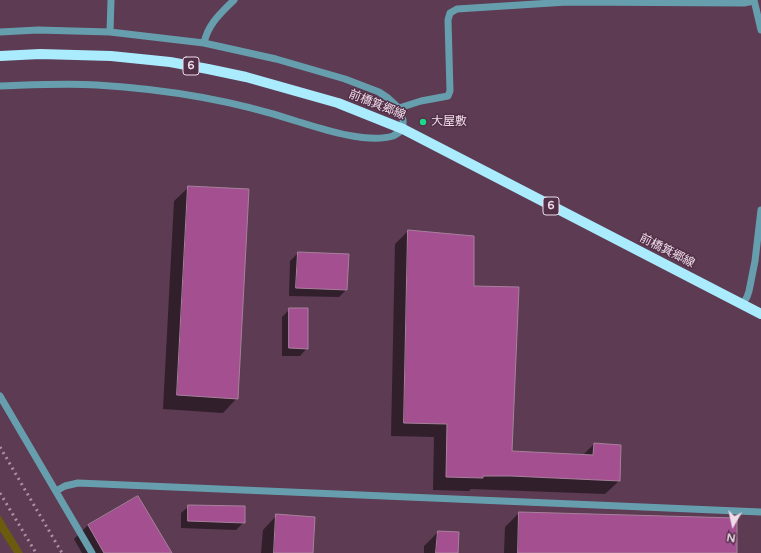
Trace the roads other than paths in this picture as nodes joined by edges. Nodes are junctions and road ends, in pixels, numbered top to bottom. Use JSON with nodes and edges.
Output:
{"nodes":[{"id":1,"x":111,"y":0,"type":"edge"},
{"id":2,"x":234,"y":0,"type":"edge"},
{"id":3,"x":754,"y":0,"type":"edge"},
{"id":4,"x":761,"y":30,"type":"edge"},
{"id":5,"x":0,"y":32,"type":"edge"},
{"id":6,"x":110,"y":32,"type":"junction"},
{"id":7,"x":204,"y":43,"type":"junction"},
{"id":8,"x":0,"y":56,"type":"edge"},
{"id":9,"x":0,"y":86,"type":"edge"},
{"id":10,"x":398,"y":108,"type":"junction"},
{"id":11,"x":403,"y":129,"type":"junction"},
{"id":12,"x":761,"y":210,"type":"edge"},
{"id":13,"x":760,"y":237,"type":"edge"},
{"id":14,"x":742,"y":304,"type":"junction"},
{"id":15,"x":761,"y":314,"type":"edge"},
{"id":16,"x":0,"y":396,"type":"edge"},
{"id":17,"x":56,"y":491,"type":"junction"},
{"id":18,"x":761,"y":512,"type":"edge"},
{"id":19,"x":92,"y":553,"type":"edge"}],
"edges":[{"from":1,"to":6,"type":"street"},
{"from":2,"to":7,"type":"street"},
{"from":3,"to":4,"type":"street"},
{"from":3,"to":10,"type":"street"},
{"from":5,"to":6,"type":"street"},
{"from":6,"to":7,"type":"street"},
{"from":7,"to":10,"type":"street"},
{"from":8,"to":11,"type":"main road","name":"前橋箕郷線","number":"6"},
{"from":9,"to":11,"type":"street"},
{"from":10,"to":11,"type":"street"},
{"from":11,"to":14,"type":"main road","name":"前橋箕郷線","number":"6"},
{"from":12,"to":13,"type":"street"},
{"from":13,"to":14,"type":"street"},
{"from":14,"to":15,"type":"main road","name":"前橋箕郷線","number":"6"},
{"from":16,"to":17,"type":"street"},
{"from":17,"to":18,"type":"street"},
{"from":17,"to":19,"type":"street"}]}
